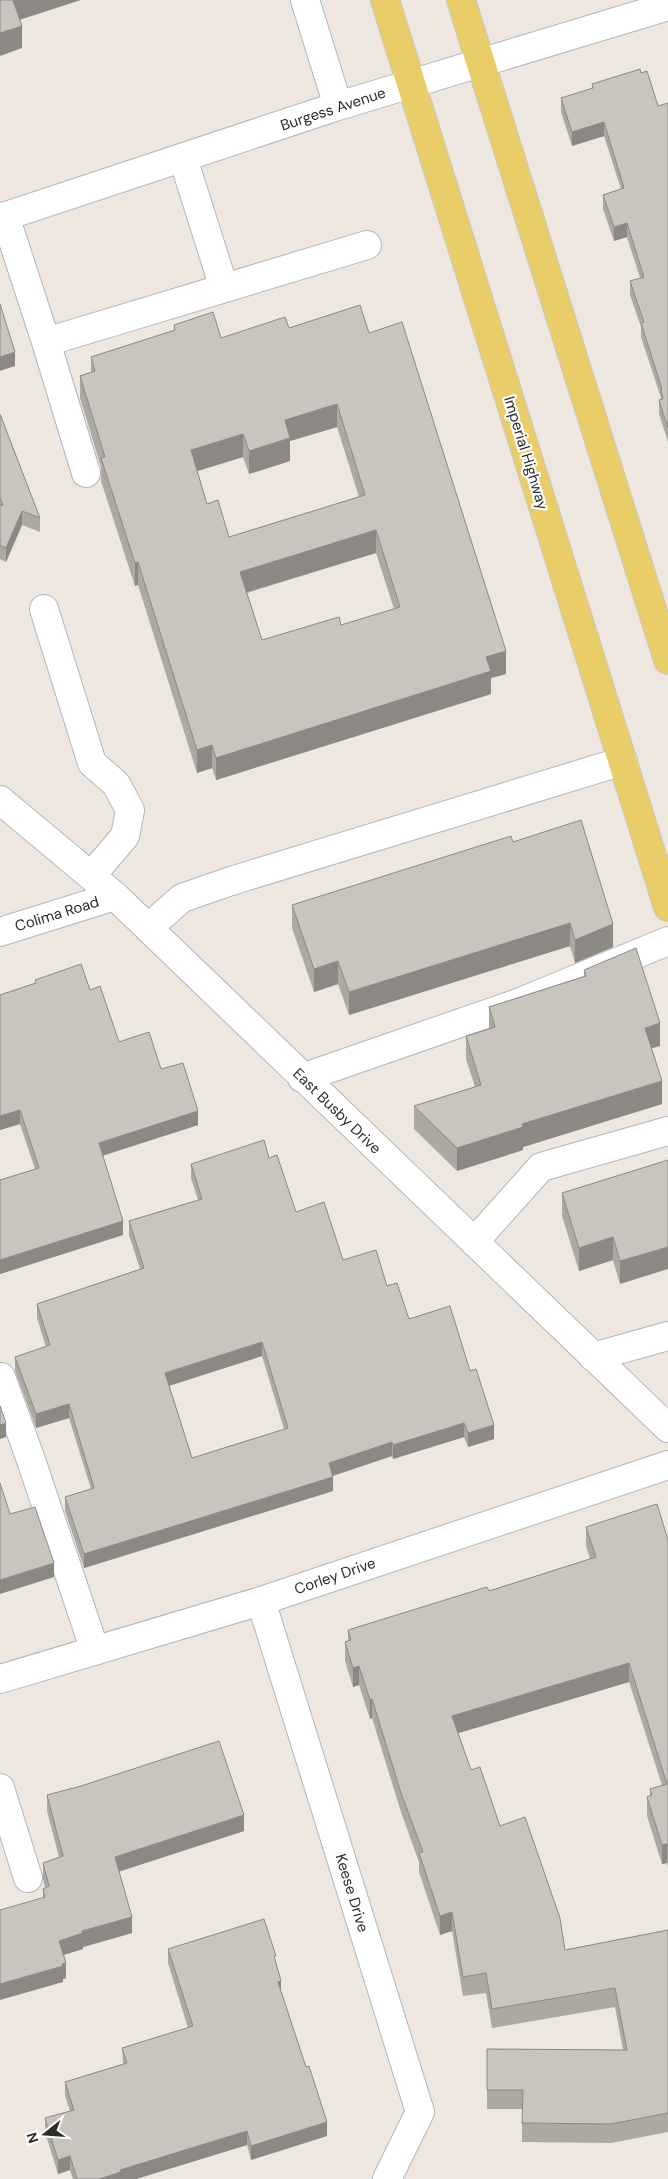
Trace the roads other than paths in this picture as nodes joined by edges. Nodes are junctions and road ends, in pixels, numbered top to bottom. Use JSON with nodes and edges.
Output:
{"nodes":[{"id":1,"x":305,"y":0,"type":"edge"},
{"id":2,"x":385,"y":0,"type":"edge"},
{"id":3,"x":461,"y":0,"type":"edge"},
{"id":4,"x":668,"y":6,"type":"edge"},
{"id":5,"x":480,"y":62,"type":"junction"},
{"id":6,"x":411,"y":84,"type":"junction"},
{"id":7,"x":338,"y":106,"type":"junction"},
{"id":8,"x":182,"y":158,"type":"junction"},
{"id":9,"x":3,"y":217,"type":"edge"},
{"id":10,"x":367,"y":245,"type":"dead end"},
{"id":11,"x":224,"y":288,"type":"junction"},
{"id":12,"x":46,"y":342,"type":"junction"},
{"id":13,"x":86,"y":472,"type":"dead end"},
{"id":14,"x":44,"y":609,"type":"dead end"},
{"id":15,"x":668,"y":660,"type":"edge"},
{"id":16,"x":623,"y":761,"type":"junction"},
{"id":17,"x":0,"y":800,"type":"edge"},
{"id":18,"x":91,"y":876,"type":"junction"},
{"id":19,"x":115,"y":896,"type":"junction"},
{"id":20,"x":668,"y":907,"type":"edge"},
{"id":21,"x":148,"y":928,"type":"junction"},
{"id":22,"x":0,"y":932,"type":"edge"},
{"id":23,"x":668,"y":941,"type":"edge"},
{"id":24,"x":302,"y":1078,"type":"junction"},
{"id":25,"x":668,"y":1131,"type":"edge"},
{"id":26,"x":474,"y":1242,"type":"junction"},
{"id":27,"x":668,"y":1336,"type":"edge"},
{"id":28,"x":593,"y":1357,"type":"junction"},
{"id":29,"x":1,"y":1377,"type":"edge"},
{"id":30,"x":668,"y":1428,"type":"edge"},
{"id":31,"x":668,"y":1465,"type":"edge"},
{"id":32,"x":261,"y":1601,"type":"junction"},
{"id":33,"x":94,"y":1651,"type":"junction"},
{"id":34,"x":0,"y":1679,"type":"edge"},
{"id":35,"x":0,"y":1788,"type":"edge"},
{"id":36,"x":28,"y":1878,"type":"dead end"},
{"id":37,"x":387,"y":2179,"type":"edge"}],
"edges":[{"from":1,"to":7,"type":"street"},
{"from":2,"to":6,"type":"main road","name":"Imperial Highway"},
{"from":3,"to":5,"type":"main road"},
{"from":4,"to":5,"type":"street","name":"Burgess Avenue"},
{"from":5,"to":6,"type":"street","name":"Burgess Avenue"},
{"from":5,"to":15,"type":"main road"},
{"from":6,"to":7,"type":"street","name":"Burgess Avenue"},
{"from":6,"to":16,"type":"main road","name":"Imperial Highway"},
{"from":7,"to":8,"type":"street","name":"Burgess Avenue"},
{"from":8,"to":9,"type":"street","name":"Burgess Avenue"},
{"from":8,"to":11,"type":"street"},
{"from":9,"to":12,"type":"street"},
{"from":10,"to":11,"type":"street"},
{"from":11,"to":12,"type":"street"},
{"from":12,"to":13,"type":"street"},
{"from":14,"to":18,"type":"street"},
{"from":16,"to":20,"type":"main road","name":"Imperial Highway"},
{"from":16,"to":21,"type":"street"},
{"from":17,"to":18,"type":"street","name":"East Busby Drive"},
{"from":18,"to":19,"type":"street","name":"East Busby Drive"},
{"from":19,"to":21,"type":"street","name":"East Busby Drive"},
{"from":19,"to":22,"type":"street","name":"Colima Road"},
{"from":21,"to":24,"type":"street","name":"East Busby Drive"},
{"from":23,"to":24,"type":"street"},
{"from":24,"to":26,"type":"street","name":"East Busby Drive"},
{"from":25,"to":26,"type":"street"},
{"from":26,"to":28,"type":"street","name":"East Busby Drive"},
{"from":27,"to":28,"type":"street"},
{"from":28,"to":30,"type":"street","name":"East Busby Drive"},
{"from":29,"to":33,"type":"street"},
{"from":31,"to":32,"type":"street","name":"Corley Drive"},
{"from":32,"to":33,"type":"street","name":"Corley Drive"},
{"from":32,"to":37,"type":"street","name":"Keese Drive"},
{"from":33,"to":34,"type":"street","name":"Corley Drive"},
{"from":35,"to":36,"type":"street"}]}
